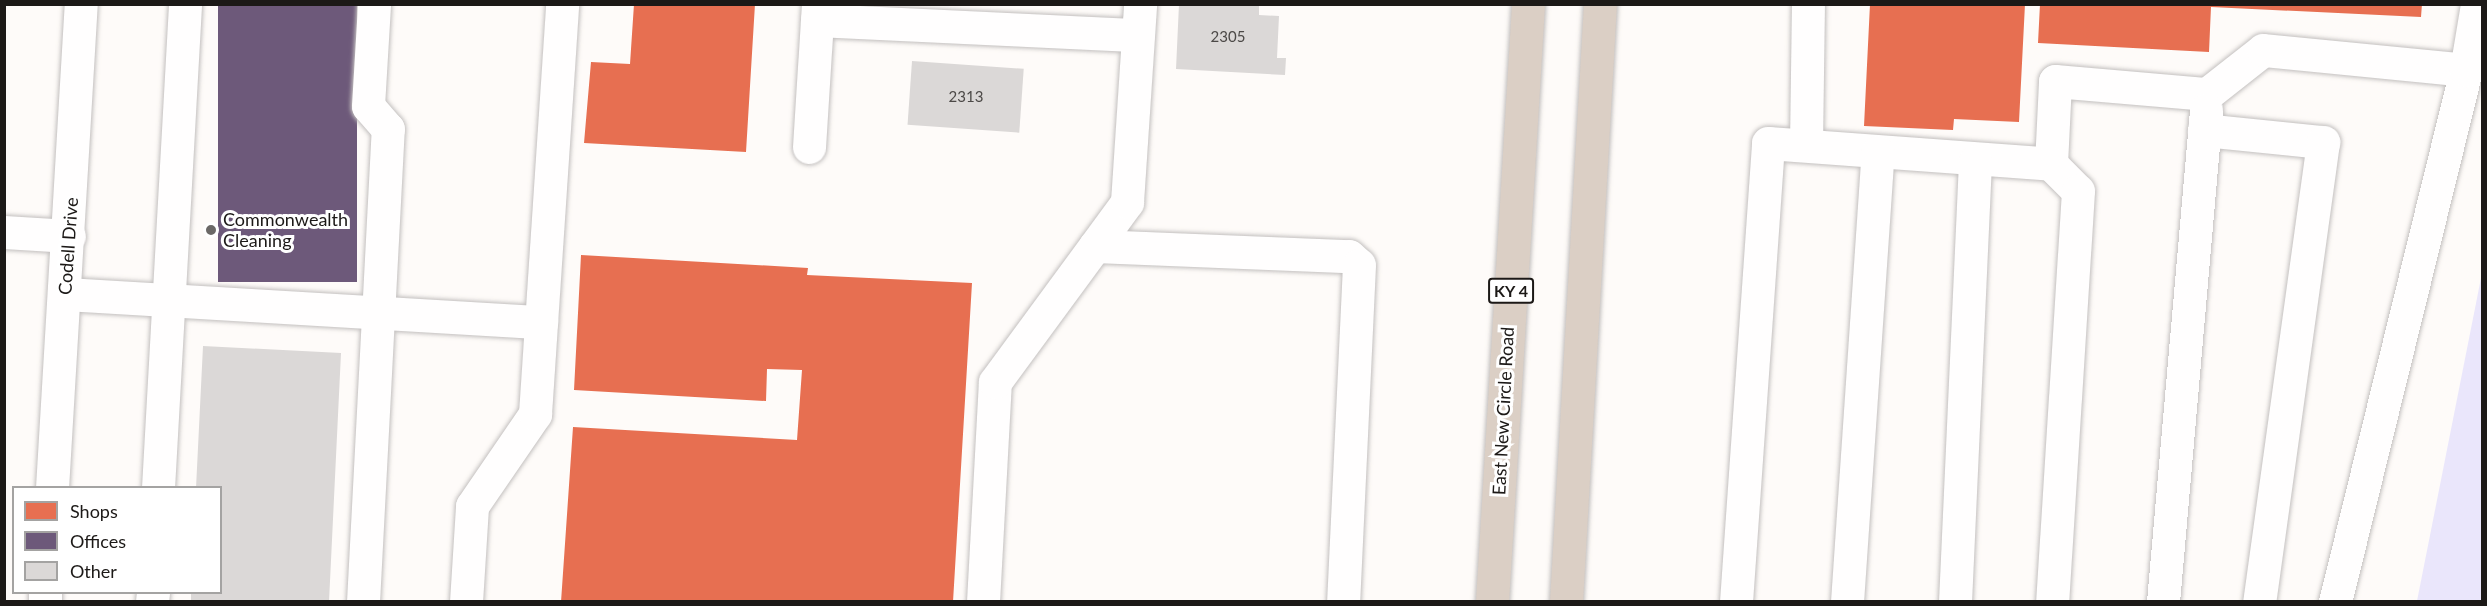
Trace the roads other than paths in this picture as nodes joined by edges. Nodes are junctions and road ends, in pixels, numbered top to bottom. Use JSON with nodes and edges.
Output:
{"nodes":[{"id":1,"x":81,"y":4,"type":"edge"},
{"id":2,"x":185,"y":4,"type":"edge"},
{"id":3,"x":375,"y":4,"type":"edge"},
{"id":4,"x":562,"y":4,"type":"edge"},
{"id":5,"x":1528,"y":4,"type":"edge"},
{"id":6,"x":1600,"y":4,"type":"edge"},
{"id":7,"x":1808,"y":4,"type":"edge"},
{"id":8,"x":2477,"y":4,"type":"edge"},
{"id":9,"x":818,"y":12,"type":"edge"},
{"id":10,"x":1139,"y":20,"type":"edge"},
{"id":11,"x":2466,"y":70,"type":"junction"},
{"id":12,"x":2207,"y":94,"type":"junction"},
{"id":13,"x":2204,"y":130,"type":"junction"},
{"id":14,"x":1806,"y":146,"type":"junction"},
{"id":15,"x":809,"y":147,"type":"dead end"},
{"id":16,"x":1878,"y":152,"type":"junction"},
{"id":17,"x":1975,"y":161,"type":"junction"},
{"id":18,"x":2051,"y":164,"type":"junction"},
{"id":19,"x":4,"y":232,"type":"edge"},
{"id":20,"x":69,"y":236,"type":"junction"},
{"id":21,"x":1095,"y":246,"type":"junction"},
{"id":22,"x":65,"y":294,"type":"junction"},
{"id":23,"x":168,"y":300,"type":"junction"},
{"id":24,"x":380,"y":313,"type":"junction"},
{"id":25,"x":541,"y":322,"type":"junction"},
{"id":26,"x":52,"y":486,"type":"edge"},
{"id":27,"x":158,"y":486,"type":"edge"},
{"id":28,"x":363,"y":602,"type":"edge"},
{"id":29,"x":466,"y":602,"type":"edge"},
{"id":30,"x":983,"y":602,"type":"edge"},
{"id":31,"x":1344,"y":602,"type":"edge"},
{"id":32,"x":1492,"y":602,"type":"edge"},
{"id":33,"x":1566,"y":602,"type":"edge"},
{"id":34,"x":1736,"y":602,"type":"edge"},
{"id":35,"x":1847,"y":602,"type":"edge"},
{"id":36,"x":1954,"y":602,"type":"edge"},
{"id":37,"x":2052,"y":602,"type":"edge"},
{"id":38,"x":2163,"y":602,"type":"edge"},
{"id":39,"x":2259,"y":602,"type":"edge"},
{"id":40,"x":2335,"y":602,"type":"edge"}],
"edges":[{"from":1,"to":20,"type":"street","name":"Codell Drive"},
{"from":2,"to":23,"type":"street"},
{"from":3,"to":24,"type":"street"},
{"from":4,"to":25,"type":"street"},
{"from":5,"to":32,"type":"highway","name":"East New Circle Road","number":"KY 4"},
{"from":6,"to":33,"type":"highway"},
{"from":7,"to":14,"type":"street"},
{"from":8,"to":11,"type":"street"},
{"from":9,"to":10,"type":"street"},
{"from":9,"to":15,"type":"street"},
{"from":10,"to":21,"type":"street"},
{"from":11,"to":12,"type":"street"},
{"from":11,"to":40,"type":"street"},
{"from":12,"to":13,"type":"street"},
{"from":12,"to":18,"type":"street"},
{"from":13,"to":38,"type":"street"},
{"from":13,"to":39,"type":"street"},
{"from":14,"to":16,"type":"street"},
{"from":14,"to":34,"type":"street"},
{"from":16,"to":17,"type":"street"},
{"from":16,"to":35,"type":"street"},
{"from":17,"to":18,"type":"street"},
{"from":17,"to":36,"type":"street"},
{"from":18,"to":37,"type":"street"},
{"from":19,"to":20,"type":"street"},
{"from":20,"to":22,"type":"street","name":"Codell Drive"},
{"from":21,"to":30,"type":"street"},
{"from":21,"to":31,"type":"street"},
{"from":22,"to":23,"type":"street"},
{"from":22,"to":26,"type":"street","name":"Codell Drive"},
{"from":23,"to":24,"type":"street"},
{"from":23,"to":27,"type":"street"},
{"from":24,"to":25,"type":"street"},
{"from":24,"to":28,"type":"street"},
{"from":25,"to":29,"type":"street"}]}
